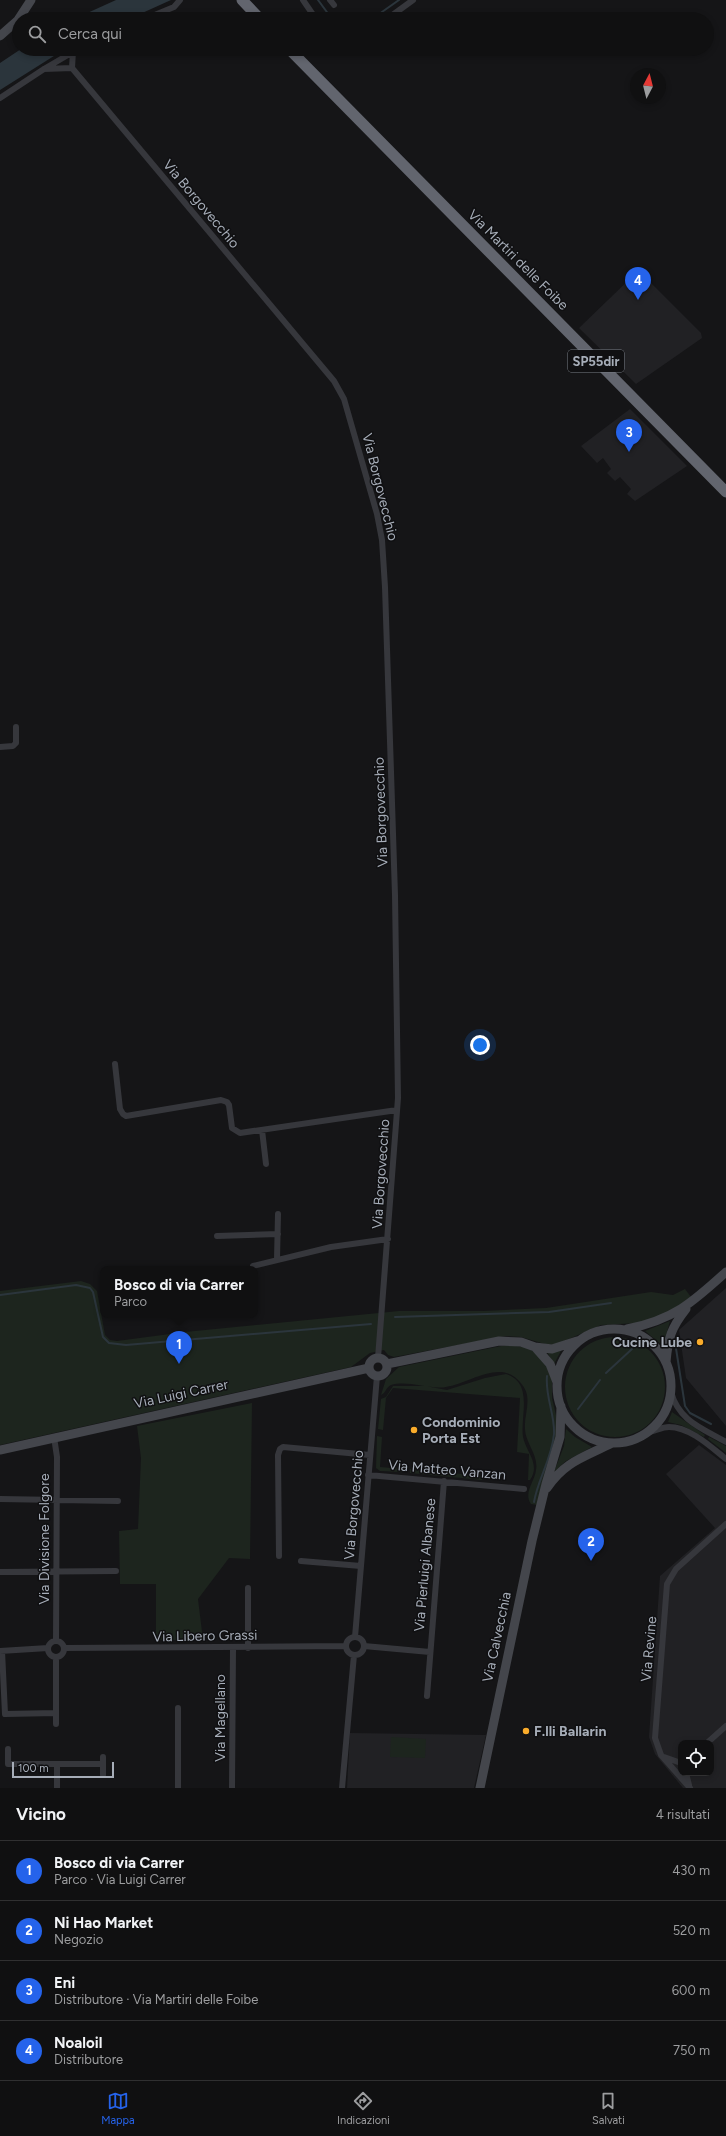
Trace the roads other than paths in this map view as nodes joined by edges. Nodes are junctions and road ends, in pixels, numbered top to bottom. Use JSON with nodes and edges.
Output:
{"nodes":[{"id":1,"x":31,"y":0,"type":"edge"},
{"id":2,"x":180,"y":0,"type":"edge"},
{"id":3,"x":242,"y":0,"type":"edge"},
{"id":4,"x":303,"y":0,"type":"edge"},
{"id":5,"x":413,"y":0,"type":"edge"},
{"id":6,"x":23,"y":12,"type":"edge"},
{"id":7,"x":162,"y":12,"type":"edge"},
{"id":8,"x":253,"y":12,"type":"edge"},
{"id":9,"x":311,"y":12,"type":"edge"},
{"id":10,"x":400,"y":12,"type":"edge"},
{"id":11,"x":12,"y":25,"type":"edge"},
{"id":12,"x":0,"y":36,"type":"edge"},
{"id":13,"x":66,"y":56,"type":"edge"},
{"id":14,"x":75,"y":56,"type":"edge"},
{"id":15,"x":296,"y":56,"type":"edge"},
{"id":16,"x":72,"y":68,"type":"junction"},
{"id":17,"x":44,"y":69,"type":"junction"},
{"id":18,"x":0,"y":98,"type":"edge"},
{"id":19,"x":726,"y":492,"type":"edge"},
{"id":20,"x":16,"y":727,"type":"dead end"},
{"id":21,"x":0,"y":746,"type":"edge"},
{"id":22,"x":115,"y":1064,"type":"dead end"},
{"id":23,"x":397,"y":1110,"type":"junction"},
{"id":24,"x":262,"y":1130,"type":"junction"},
{"id":25,"x":266,"y":1164,"type":"dead end"},
{"id":26,"x":278,"y":1214,"type":"dead end"},
{"id":27,"x":278,"y":1234,"type":"junction"},
{"id":28,"x":217,"y":1236,"type":"dead end"},
{"id":29,"x":388,"y":1239,"type":"junction"},
{"id":30,"x":277,"y":1259,"type":"junction"},
{"id":31,"x":253,"y":1266,"type":"dead end"},
{"id":32,"x":726,"y":1272,"type":"edge"},
{"id":33,"x":689,"y":1305,"type":"junction"},
{"id":34,"x":623,"y":1330,"type":"junction"},
{"id":35,"x":582,"y":1339,"type":"junction"},
{"id":36,"x":535,"y":1347,"type":"junction"},
{"id":37,"x":378,"y":1358,"type":"junction"},
{"id":38,"x":666,"y":1362,"type":"junction"},
{"id":39,"x":387,"y":1364,"type":"junction"},
{"id":40,"x":369,"y":1368,"type":"junction"},
{"id":41,"x":377,"y":1376,"type":"junction"},
{"id":42,"x":557,"y":1382,"type":"junction"},
{"id":43,"x":671,"y":1392,"type":"junction"},
{"id":44,"x":561,"y":1406,"type":"junction"},
{"id":45,"x":648,"y":1432,"type":"junction"},
{"id":46,"x":54,"y":1437,"type":"junction"},
{"id":47,"x":726,"y":1442,"type":"edge"},
{"id":48,"x":612,"y":1443,"type":"junction"},
{"id":49,"x":0,"y":1450,"type":"edge"},
{"id":50,"x":370,"y":1455,"type":"junction"},
{"id":51,"x":726,"y":1459,"type":"edge"},
{"id":52,"x":368,"y":1475,"type":"junction"},
{"id":53,"x":444,"y":1481,"type":"junction"},
{"id":54,"x":524,"y":1489,"type":"dead end"},
{"id":55,"x":544,"y":1492,"type":"junction"},
{"id":56,"x":0,"y":1499,"type":"edge"},
{"id":57,"x":56,"y":1500,"type":"junction"},
{"id":58,"x":118,"y":1501,"type":"dead end"},
{"id":59,"x":726,"y":1524,"type":"edge"},
{"id":60,"x":279,"y":1556,"type":"dead end"},
{"id":61,"x":301,"y":1561,"type":"dead end"},
{"id":62,"x":361,"y":1566,"type":"junction"},
{"id":63,"x":55,"y":1571,"type":"junction"},
{"id":64,"x":116,"y":1571,"type":"dead end"},
{"id":65,"x":0,"y":1572,"type":"edge"},
{"id":66,"x":248,"y":1588,"type":"dead end"},
{"id":67,"x":355,"y":1637,"type":"junction"},
{"id":68,"x":56,"y":1641,"type":"junction"},
{"id":69,"x":346,"y":1646,"type":"junction"},
{"id":70,"x":364,"y":1646,"type":"junction"},
{"id":71,"x":48,"y":1648,"type":"junction"},
{"id":72,"x":64,"y":1648,"type":"junction"},
{"id":73,"x":233,"y":1648,"type":"junction"},
{"id":74,"x":248,"y":1648,"type":"junction"},
{"id":75,"x":1,"y":1651,"type":"edge"},
{"id":76,"x":430,"y":1652,"type":"junction"},
{"id":77,"x":354,"y":1655,"type":"junction"},
{"id":78,"x":56,"y":1657,"type":"junction"},
{"id":79,"x":427,"y":1696,"type":"dead end"},
{"id":80,"x":178,"y":1708,"type":"dead end"},
{"id":81,"x":56,"y":1713,"type":"junction"},
{"id":82,"x":56,"y":1724,"type":"dead end"},
{"id":83,"x":726,"y":1726,"type":"edge"},
{"id":84,"x":711,"y":1740,"type":"edge"},
{"id":85,"x":8,"y":1749,"type":"dead end"},
{"id":86,"x":103,"y":1757,"type":"dead end"},
{"id":87,"x":663,"y":1757,"type":"junction"},
{"id":88,"x":678,"y":1762,"type":"edge"},
{"id":89,"x":103,"y":1764,"type":"junction"},
{"id":90,"x":57,"y":1765,"type":"junction"},
{"id":91,"x":103,"y":1775,"type":"dead end"},
{"id":92,"x":687,"y":1776,"type":"edge"},
{"id":93,"x":57,"y":1788,"type":"edge"},
{"id":94,"x":178,"y":1788,"type":"edge"},
{"id":95,"x":232,"y":1788,"type":"edge"},
{"id":96,"x":342,"y":1788,"type":"edge"},
{"id":97,"x":480,"y":1788,"type":"edge"},
{"id":98,"x":691,"y":1788,"type":"edge"}],
"edges":[{"from":1,"to":6,"type":"main road"},
{"from":2,"to":7,"type":"street"},
{"from":3,"to":8,"type":"highway"},
{"from":4,"to":9,"type":"street"},
{"from":5,"to":10,"type":"street"},
{"from":11,"to":12,"type":"main road"},
{"from":13,"to":17,"type":"street"},
{"from":14,"to":16,"type":"street"},
{"from":15,"to":19,"type":"highway","name":"Via Martiri delle Foibe","number":"SP55dir"},
{"from":16,"to":17,"type":"street"},
{"from":16,"to":23,"type":"street","name":"Via Borgovecchio"},
{"from":17,"to":18,"type":"street"},
{"from":20,"to":21,"type":"street"},
{"from":22,"to":24,"type":"street","name":"Via Borgovecchio"},
{"from":23,"to":24,"type":"street","name":"Via Borgovecchio"},
{"from":23,"to":29,"type":"street","name":"Via Borgovecchio"},
{"from":24,"to":25,"type":"street"},
{"from":26,"to":27,"type":"street"},
{"from":27,"to":28,"type":"street"},
{"from":27,"to":30,"type":"street"},
{"from":29,"to":30,"type":"street","name":"Via Borgovecchio"},
{"from":29,"to":37,"type":"street","name":"Via Borgovecchio"},
{"from":30,"to":31,"type":"street","name":"Via Borgovecchio"},
{"from":32,"to":33,"type":"main road"},
{"from":33,"to":34,"type":"main road"},
{"from":33,"to":38,"type":"main road"},
{"from":34,"to":35,"type":"main road"},
{"from":34,"to":38,"type":"main road"},
{"from":35,"to":36,"type":"main road"},
{"from":35,"to":42,"type":"main road"},
{"from":36,"to":39,"type":"main road"},
{"from":36,"to":42,"type":"main road"},
{"from":37,"to":39,"type":"main road"},
{"from":37,"to":40,"type":"main road"},
{"from":38,"to":43,"type":"main road"},
{"from":39,"to":41,"type":"main road"},
{"from":40,"to":41,"type":"main road"},
{"from":40,"to":46,"type":"main road","name":"Via Luigi Carrer"},
{"from":41,"to":50,"type":"street","name":"Via Borgovecchio"},
{"from":42,"to":44,"type":"main road"},
{"from":43,"to":45,"type":"main road"},
{"from":43,"to":47,"type":"street"},
{"from":44,"to":48,"type":"main road"},
{"from":44,"to":55,"type":"main road","name":"Via Calvecchia"},
{"from":45,"to":48,"type":"main road"},
{"from":45,"to":51,"type":"street"},
{"from":46,"to":49,"type":"main road","name":"Via Luigi Carrer"},
{"from":46,"to":57,"type":"street","name":"Via Divisione Folgore"},
{"from":48,"to":55,"type":"main road","name":"Via Calvecchia"},
{"from":50,"to":52,"type":"street","name":"Via Borgovecchio"},
{"from":50,"to":60,"type":"street"},
{"from":52,"to":53,"type":"street","name":"Via Matteo Vanzan"},
{"from":52,"to":62,"type":"street","name":"Via Borgovecchio"},
{"from":53,"to":54,"type":"street","name":"Via Matteo Vanzan"},
{"from":53,"to":76,"type":"street","name":"Via Pierluigi Albanese"},
{"from":55,"to":97,"type":"main road","name":"Via Calvecchia"},
{"from":56,"to":57,"type":"street"},
{"from":57,"to":58,"type":"street"},
{"from":57,"to":63,"type":"street","name":"Via Divisione Folgore"},
{"from":59,"to":87,"type":"street","name":"Via Revine"},
{"from":61,"to":62,"type":"street"},
{"from":62,"to":67,"type":"street","name":"Via Borgovecchio"},
{"from":63,"to":64,"type":"street"},
{"from":63,"to":65,"type":"street"},
{"from":63,"to":68,"type":"street","name":"Via Divisione Folgore"},
{"from":66,"to":74,"type":"street"},
{"from":67,"to":69,"type":"street"},
{"from":67,"to":70,"type":"street"},
{"from":68,"to":71,"type":"street"},
{"from":68,"to":72,"type":"street"},
{"from":69,"to":74,"type":"street","name":"Via Libero Grassi"},
{"from":69,"to":77,"type":"street"},
{"from":70,"to":76,"type":"street","name":"Via Pierluigi Albanese"},
{"from":70,"to":77,"type":"street"},
{"from":71,"to":75,"type":"street"},
{"from":71,"to":78,"type":"street"},
{"from":72,"to":73,"type":"street","name":"Via Libero Grassi"},
{"from":72,"to":78,"type":"street"},
{"from":73,"to":74,"type":"street","name":"Via Libero Grassi"},
{"from":73,"to":95,"type":"street","name":"Via Magellano"},
{"from":75,"to":81,"type":"street"},
{"from":76,"to":79,"type":"street","name":"Via Pierluigi Albanese"},
{"from":77,"to":96,"type":"street"},
{"from":78,"to":81,"type":"street"},
{"from":80,"to":94,"type":"street"},
{"from":81,"to":82,"type":"street"},
{"from":83,"to":84,"type":"street"},
{"from":85,"to":90,"type":"street"},
{"from":86,"to":89,"type":"street"},
{"from":87,"to":88,"type":"street"},
{"from":87,"to":98,"type":"street","name":"Via Revine"},
{"from":89,"to":90,"type":"street"},
{"from":89,"to":91,"type":"street"},
{"from":90,"to":93,"type":"street"},
{"from":92,"to":98,"type":"street"}]}
